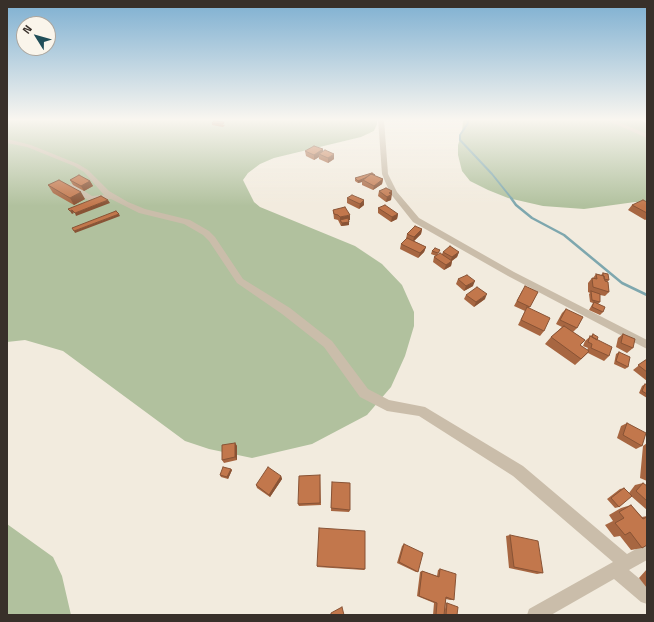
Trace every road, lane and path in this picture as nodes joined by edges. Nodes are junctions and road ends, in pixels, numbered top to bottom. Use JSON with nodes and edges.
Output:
{"nodes":[{"id":1,"x":34,"y":148,"type":"edge"},
{"id":2,"x":383,"y":148,"type":"edge"},
{"id":3,"x":67,"y":185,"type":"edge"},
{"id":4,"x":113,"y":197,"type":"junction"},
{"id":5,"x":647,"y":345,"type":"edge"},
{"id":6,"x":647,"y":551,"type":"edge"},
{"id":7,"x":620,"y":565,"type":"junction"},
{"id":8,"x":647,"y":596,"type":"edge"},
{"id":9,"x":546,"y":613,"type":"edge"}],
"edges":[{"from":1,"to":4,"type":"street"},
{"from":2,"to":5,"type":"street"},
{"from":3,"to":4,"type":"street"},
{"from":4,"to":7,"type":"street"},
{"from":6,"to":7,"type":"street"},
{"from":7,"to":8,"type":"street"},
{"from":7,"to":9,"type":"street"}]}
